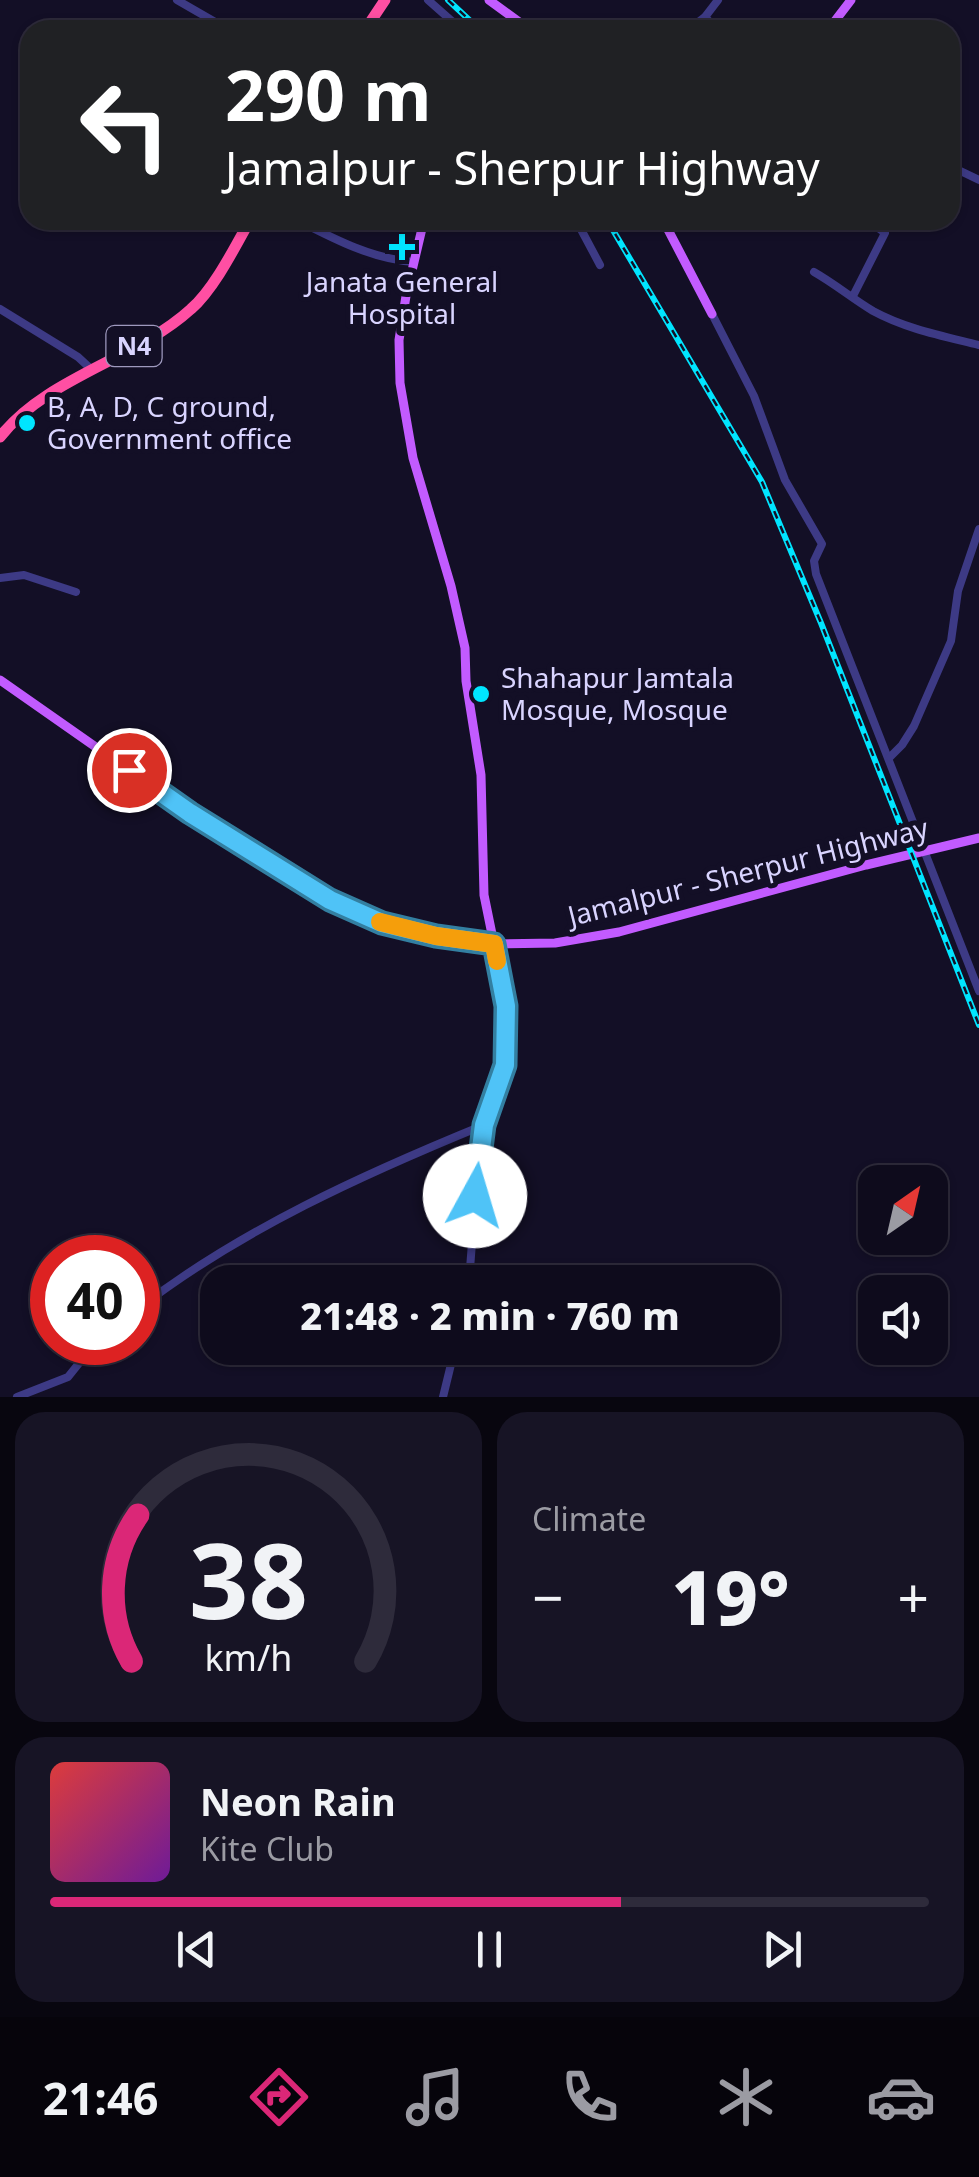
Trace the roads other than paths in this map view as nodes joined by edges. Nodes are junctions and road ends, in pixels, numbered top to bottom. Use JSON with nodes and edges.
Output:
{"nodes":[{"id":1,"x":177,"y":0,"type":"edge"},
{"id":2,"x":428,"y":0,"type":"edge"},
{"id":3,"x":490,"y":0,"type":"edge"},
{"id":4,"x":718,"y":0,"type":"edge"},
{"id":5,"x":852,"y":0,"type":"edge"},
{"id":6,"x":705,"y":18,"type":"joint"},
{"id":7,"x":212,"y":20,"type":"edge"},
{"id":8,"x":451,"y":20,"type":"edge"},
{"id":9,"x":517,"y":20,"type":"edge"},
{"id":10,"x":702,"y":20,"type":"edge"},
{"id":11,"x":836,"y":20,"type":"edge"},
{"id":12,"x":246,"y":230,"type":"edge"},
{"id":13,"x":316,"y":230,"type":"edge"},
{"id":14,"x":422,"y":230,"type":"edge"},
{"id":15,"x":581,"y":230,"type":"edge"},
{"id":16,"x":668,"y":230,"type":"edge"},
{"id":17,"x":881,"y":230,"type":"edge"},
{"id":18,"x":414,"y":262,"type":"junction"},
{"id":19,"x":600,"y":266,"type":"dead end"},
{"id":20,"x":814,"y":272,"type":"dead end"},
{"id":21,"x":854,"y":294,"type":"junction"},
{"id":22,"x":0,"y":308,"type":"edge"},
{"id":23,"x":712,"y":314,"type":"joint"},
{"id":24,"x":979,"y":345,"type":"edge"},
{"id":25,"x":92,"y":370,"type":"junction"},
{"id":26,"x":5,"y":422,"type":"edge"},
{"id":27,"x":0,"y":438,"type":"edge"},
{"id":28,"x":979,"y":528,"type":"edge"},
{"id":29,"x":0,"y":578,"type":"edge"},
{"id":30,"x":76,"y":592,"type":"dead end"},
{"id":31,"x":0,"y":680,"type":"edge"},
{"id":32,"x":890,"y":756,"type":"junction"},
{"id":33,"x":979,"y":838,"type":"edge"},
{"id":34,"x":922,"y":851,"type":"junction"},
{"id":35,"x":494,"y":944,"type":"junction"},
{"id":36,"x":979,"y":991,"type":"edge"},
{"id":37,"x":484,"y":1125,"type":"junction"},
{"id":38,"x":471,"y":1265,"type":"edge"},
{"id":39,"x":160,"y":1292,"type":"edge"},
{"id":40,"x":78,"y":1365,"type":"edge"},
{"id":41,"x":451,"y":1365,"type":"edge"},
{"id":42,"x":16,"y":1397,"type":"edge"},
{"id":43,"x":443,"y":1397,"type":"edge"}],
"edges":[{"from":1,"to":7,"type":"street"},
{"from":2,"to":8,"type":"street"},
{"from":3,"to":9,"type":"main road"},
{"from":4,"to":6,"type":"street"},
{"from":5,"to":11,"type":"main road"},
{"from":6,"to":10,"type":"street"},
{"from":12,"to":25,"type":"highway","number":"N4"},
{"from":13,"to":18,"type":"street"},
{"from":14,"to":18,"type":"main road"},
{"from":15,"to":19,"type":"street"},
{"from":16,"to":23,"type":"main road"},
{"from":17,"to":21,"type":"street"},
{"from":18,"to":35,"type":"main road"},
{"from":20,"to":21,"type":"street"},
{"from":21,"to":24,"type":"street"},
{"from":22,"to":25,"type":"street"},
{"from":23,"to":32,"type":"street"},
{"from":25,"to":26,"type":"highway","number":"N4"},
{"from":26,"to":27,"type":"highway","number":"N4"},
{"from":28,"to":32,"type":"street"},
{"from":29,"to":30,"type":"street"},
{"from":31,"to":35,"type":"main road","name":"Jamalpur - Sherpur Highway"},
{"from":32,"to":34,"type":"street"},
{"from":33,"to":34,"type":"main road","name":"Jamalpur - Sherpur Highway"},
{"from":34,"to":35,"type":"main road","name":"Jamalpur - Sherpur Highway"},
{"from":34,"to":36,"type":"street"},
{"from":35,"to":37,"type":"street"},
{"from":37,"to":38,"type":"street"},
{"from":37,"to":39,"type":"street"},
{"from":40,"to":42,"type":"street"},
{"from":41,"to":43,"type":"street"}]}
